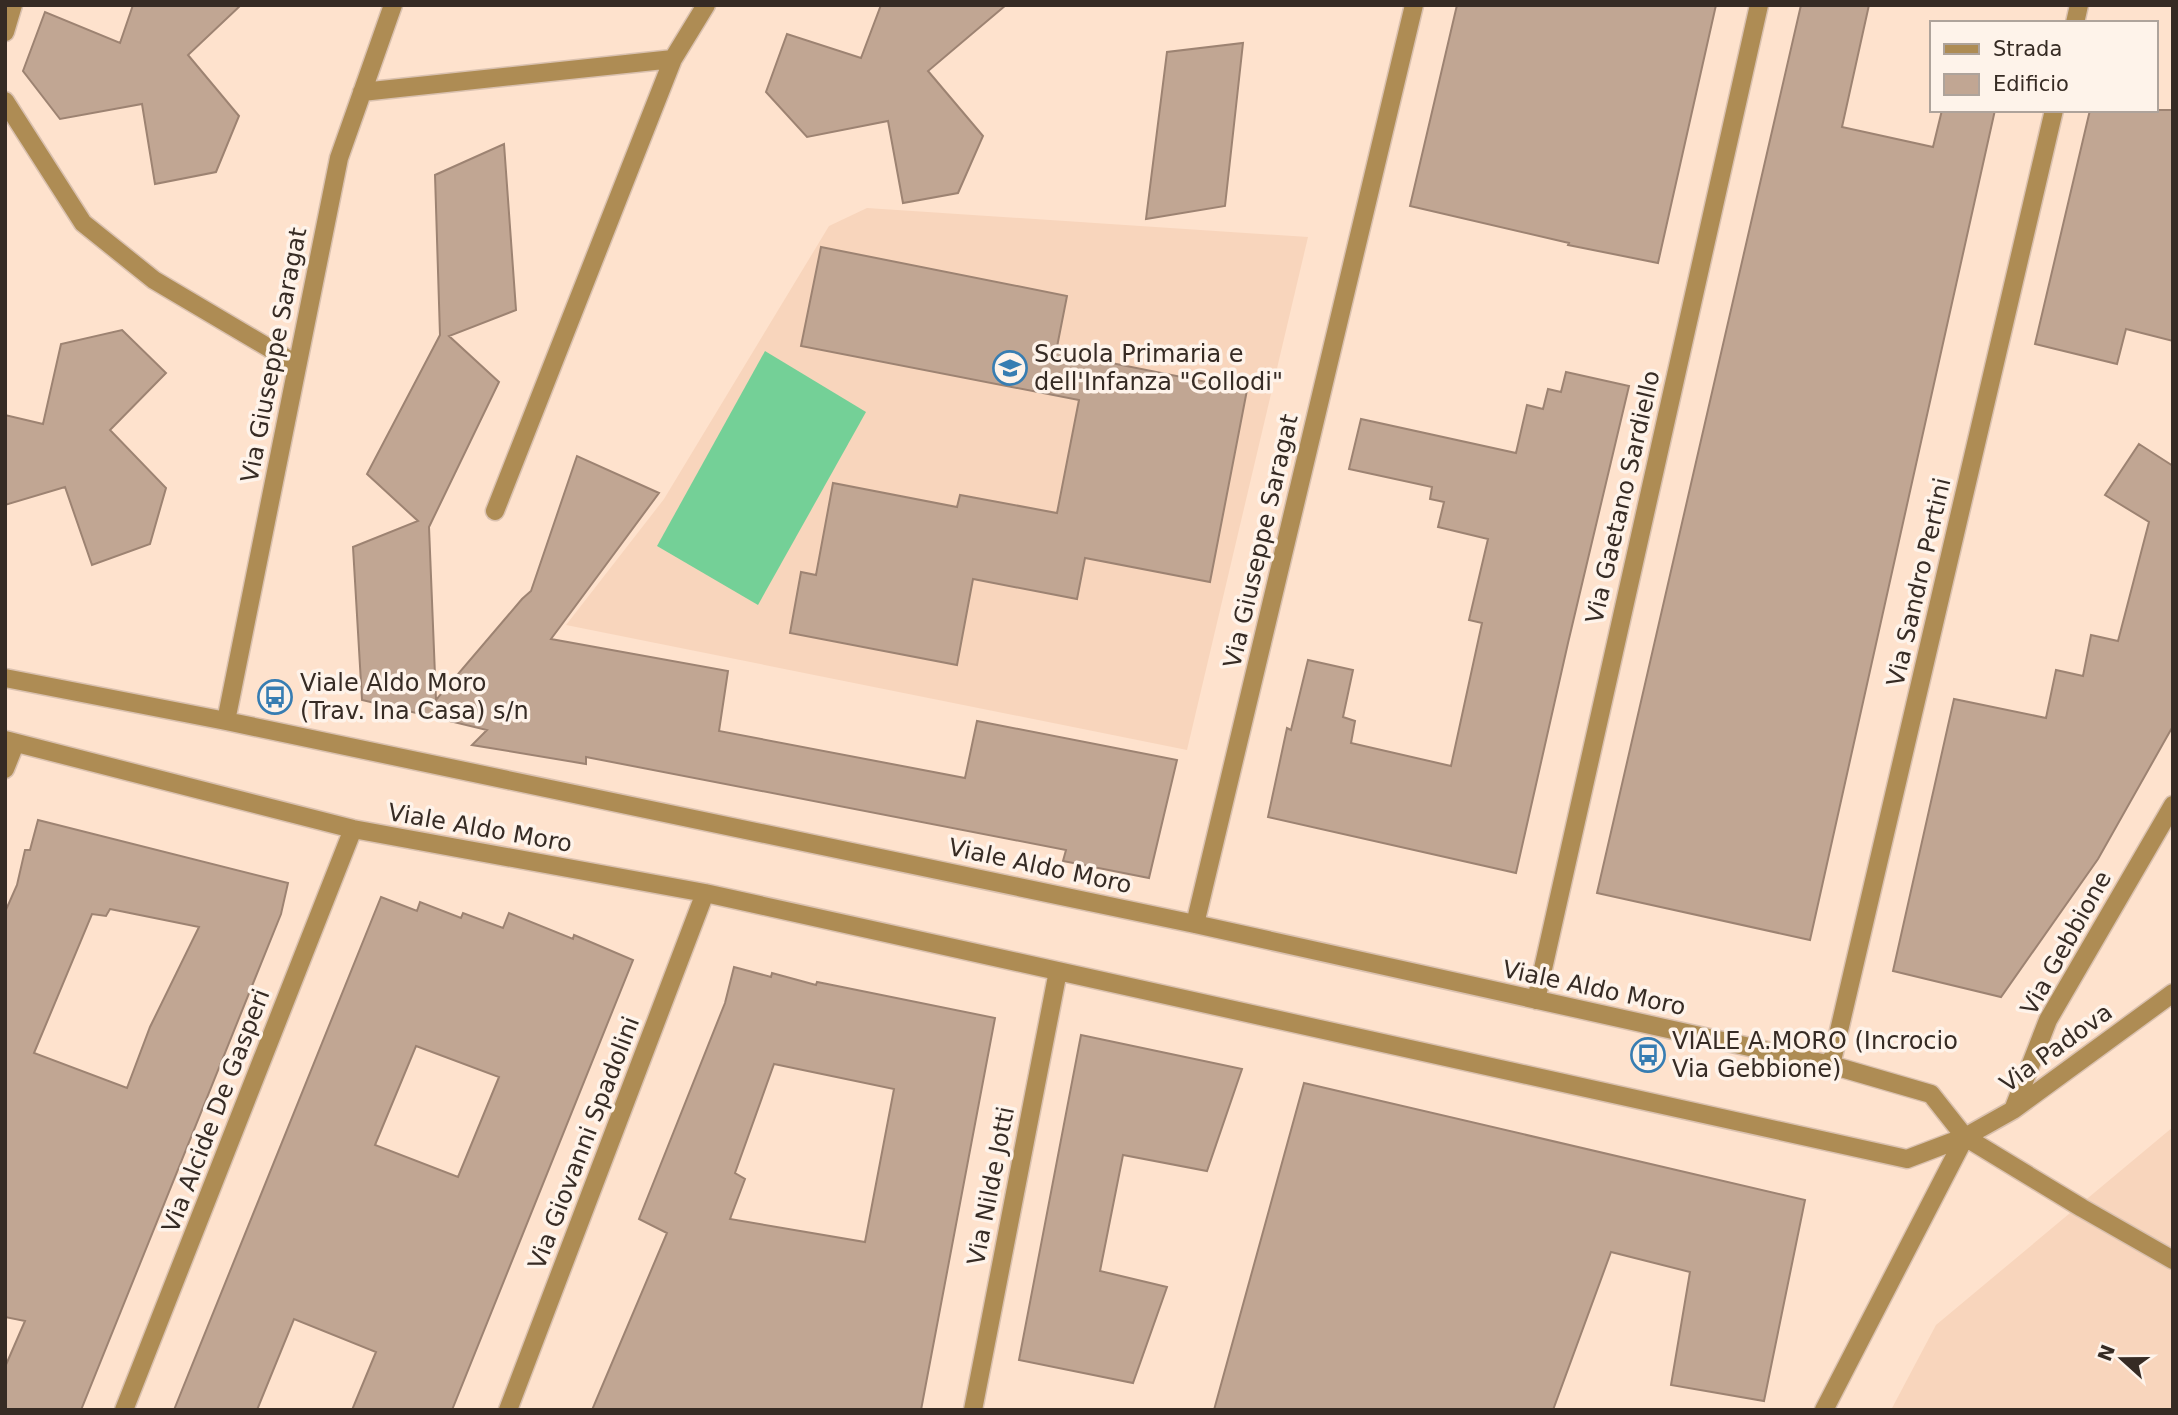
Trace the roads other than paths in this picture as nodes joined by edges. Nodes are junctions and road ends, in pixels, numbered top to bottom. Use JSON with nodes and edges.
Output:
{"nodes":[{"id":1,"x":13,"y":5,"type":"edge"},
{"id":2,"x":393,"y":5,"type":"edge"},
{"id":3,"x":706,"y":5,"type":"edge"},
{"id":4,"x":1414,"y":5,"type":"edge"},
{"id":5,"x":1759,"y":5,"type":"edge"},
{"id":6,"x":5,"y":32,"type":"edge"},
{"id":7,"x":673,"y":59,"type":"junction"},
{"id":8,"x":362,"y":92,"type":"junction"},
{"id":9,"x":5,"y":101,"type":"edge"},
{"id":10,"x":2054,"y":112,"type":"edge"},
{"id":11,"x":296,"y":364,"type":"junction"},
{"id":12,"x":495,"y":511,"type":"dead end"},
{"id":13,"x":5,"y":678,"type":"edge"},
{"id":14,"x":226,"y":721,"type":"junction"},
{"id":15,"x":10,"y":742,"type":"edge"},
{"id":16,"x":5,"y":769,"type":"edge"},
{"id":17,"x":2173,"y":804,"type":"edge"},
{"id":18,"x":353,"y":829,"type":"junction"},
{"id":19,"x":705,"y":893,"type":"junction"},
{"id":20,"x":1195,"y":924,"type":"junction"},
{"id":21,"x":1058,"y":971,"type":"junction"},
{"id":22,"x":2172,"y":996,"type":"edge"},
{"id":23,"x":1536,"y":1000,"type":"junction"},
{"id":24,"x":1831,"y":1065,"type":"junction"},
{"id":25,"x":2013,"y":1110,"type":"junction"},
{"id":26,"x":1965,"y":1137,"type":"junction"},
{"id":27,"x":2173,"y":1259,"type":"edge"},
{"id":28,"x":124,"y":1410,"type":"edge"},
{"id":29,"x":508,"y":1410,"type":"edge"},
{"id":30,"x":973,"y":1410,"type":"edge"},
{"id":31,"x":1824,"y":1410,"type":"edge"}],
"edges":[{"from":1,"to":6,"type":"street"},
{"from":2,"to":8,"type":"street","name":"Via Giuseppe Saragat"},
{"from":3,"to":7,"type":"street"},
{"from":4,"to":20,"type":"street","name":"Via Giuseppe Saragat"},
{"from":5,"to":23,"type":"street","name":"Via Gaetano Sardiello"},
{"from":7,"to":8,"type":"street"},
{"from":7,"to":12,"type":"street"},
{"from":8,"to":11,"type":"street","name":"Via Giuseppe Saragat"},
{"from":9,"to":11,"type":"street"},
{"from":10,"to":24,"type":"street","name":"Via Sandro Pertini"},
{"from":11,"to":14,"type":"street","name":"Via Giuseppe Saragat"},
{"from":13,"to":14,"type":"street","name":"Viale Aldo Moro"},
{"from":14,"to":20,"type":"street","name":"Viale Aldo Moro"},
{"from":15,"to":16,"type":"street"},
{"from":15,"to":18,"type":"street","name":"Viale Aldo Moro"},
{"from":17,"to":25,"type":"street","name":"Via Gebbione"},
{"from":18,"to":19,"type":"street","name":"Viale Aldo Moro"},
{"from":18,"to":28,"type":"street","name":"Via Alcide De Gasperi"},
{"from":19,"to":21,"type":"street","name":"Viale Aldo Moro"},
{"from":19,"to":29,"type":"street","name":"Via Giovanni Spadolini"},
{"from":20,"to":23,"type":"street","name":"Viale Aldo Moro"},
{"from":21,"to":26,"type":"street","name":"Viale Aldo Moro"},
{"from":21,"to":30,"type":"street","name":"Via Nilde Jotti"},
{"from":22,"to":25,"type":"street","name":"Via Padova"},
{"from":23,"to":24,"type":"street","name":"Viale Aldo Moro"},
{"from":24,"to":26,"type":"street","name":"Viale Aldo Moro"},
{"from":25,"to":26,"type":"street","name":"Via Padova"},
{"from":26,"to":27,"type":"street"},
{"from":26,"to":31,"type":"street"}]}
